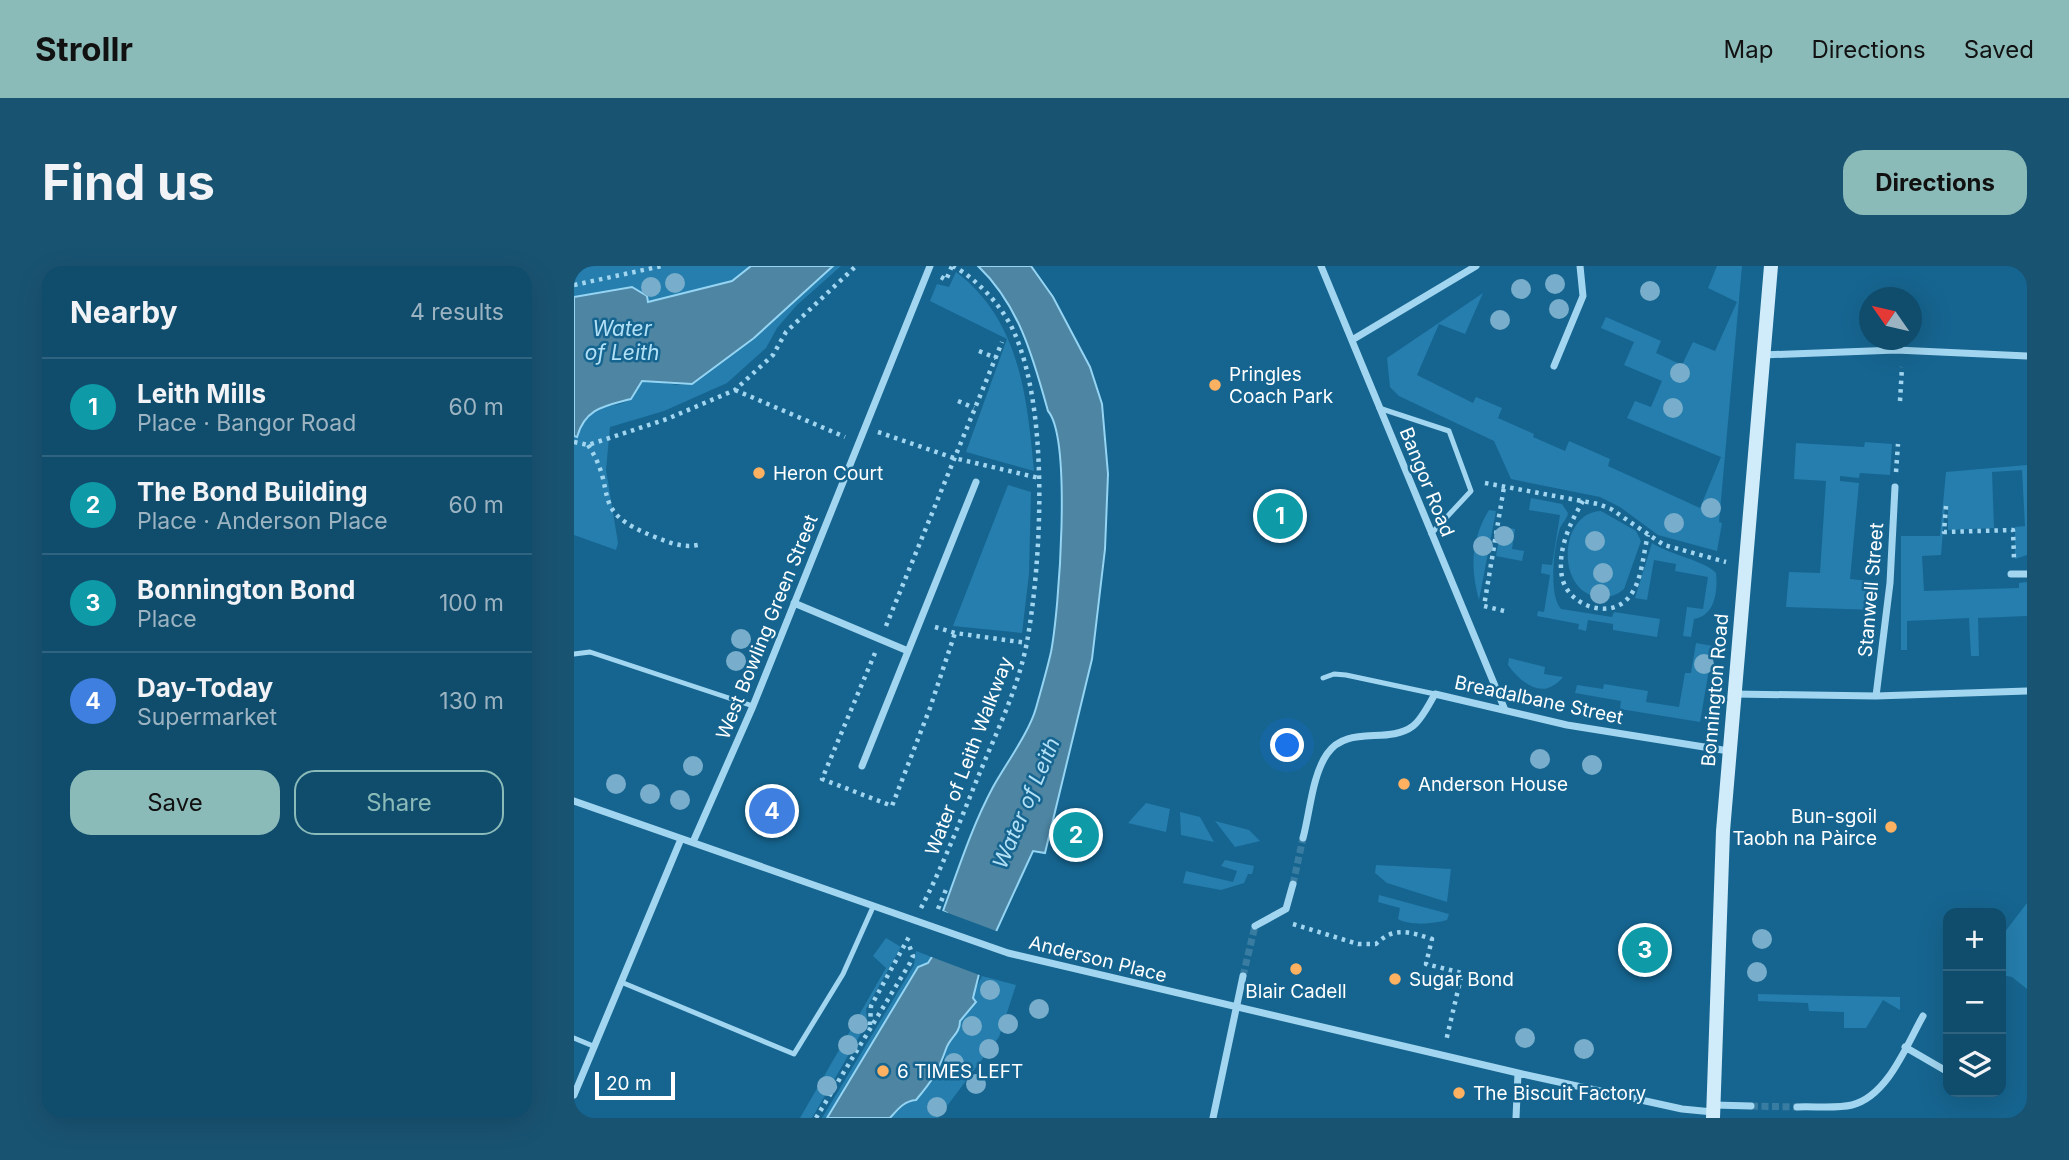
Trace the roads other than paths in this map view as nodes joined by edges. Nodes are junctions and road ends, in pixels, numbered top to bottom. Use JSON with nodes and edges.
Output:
{"nodes":[{"id":1,"x":930,"y":266,"type":"edge"},
{"id":2,"x":1321,"y":266,"type":"edge"},
{"id":3,"x":1476,"y":266,"type":"edge"},
{"id":4,"x":1580,"y":266,"type":"edge"},
{"id":5,"x":1771,"y":266,"type":"edge"},
{"id":6,"x":1352,"y":340,"type":"junction"},
{"id":7,"x":1763,"y":355,"type":"junction"},
{"id":8,"x":2027,"y":356,"type":"edge"},
{"id":9,"x":1554,"y":366,"type":"dead end"},
{"id":10,"x":1379,"y":408,"type":"junction"},
{"id":11,"x":976,"y":482,"type":"dead end"},
{"id":12,"x":1895,"y":487,"type":"road end"},
{"id":13,"x":1431,"y":535,"type":"junction"},
{"id":14,"x":2013,"y":574,"type":"road end"},
{"id":15,"x":2027,"y":574,"type":"edge"},
{"id":16,"x":794,"y":603,"type":"junction"},
{"id":17,"x":908,"y":651,"type":"junction"},
{"id":18,"x":574,"y":654,"type":"edge"},
{"id":19,"x":1323,"y":678,"type":"dead end"},
{"id":20,"x":2027,"y":691,"type":"edge"},
{"id":21,"x":1435,"y":694,"type":"junction"},
{"id":22,"x":1733,"y":694,"type":"junction"},
{"id":23,"x":1876,"y":696,"type":"junction"},
{"id":24,"x":753,"y":706,"type":"junction"},
{"id":25,"x":1505,"y":710,"type":"junction"},
{"id":26,"x":1729,"y":751,"type":"junction"},
{"id":27,"x":862,"y":766,"type":"dead end"},
{"id":28,"x":574,"y":801,"type":"edge"},
{"id":29,"x":1303,"y":838,"type":"tunnel mouth"},
{"id":30,"x":681,"y":839,"type":"junction"},
{"id":31,"x":693,"y":842,"type":"junction"},
{"id":32,"x":1293,"y":884,"type":"tunnel mouth"},
{"id":33,"x":873,"y":907,"type":"junction"},
{"id":34,"x":1255,"y":926,"type":"dead end"},
{"id":35,"x":1243,"y":976,"type":"tunnel mouth"},
{"id":36,"x":621,"y":982,"type":"junction"},
{"id":37,"x":1234,"y":1008,"type":"junction"},
{"id":38,"x":1923,"y":1016,"type":"dead end"},
{"id":39,"x":574,"y":1038,"type":"edge"},
{"id":40,"x":593,"y":1046,"type":"junction"},
{"id":41,"x":1905,"y":1047,"type":"junction"},
{"id":42,"x":1943,"y":1069,"type":"edge"},
{"id":43,"x":1518,"y":1073,"type":"junction"},
{"id":44,"x":574,"y":1095,"type":"edge"},
{"id":45,"x":1751,"y":1106,"type":"tunnel mouth"},
{"id":46,"x":1797,"y":1107,"type":"tunnel mouth"},
{"id":47,"x":1713,"y":1112,"type":"edge"},
{"id":48,"x":1213,"y":1118,"type":"edge"},
{"id":49,"x":1516,"y":1118,"type":"edge"}],
"edges":[{"from":1,"to":16,"type":"street","name":"West Bowling Green Street"},
{"from":2,"to":6,"type":"street","name":"Bangor Road"},
{"from":3,"to":6,"type":"street"},
{"from":4,"to":9,"type":"street"},
{"from":5,"to":7,"type":"main road","name":"Bonnington Road"},
{"from":6,"to":10,"type":"street","name":"Bangor Road"},
{"from":7,"to":8,"type":"street"},
{"from":7,"to":22,"type":"main road","name":"Bonnington Road"},
{"from":10,"to":13,"type":"street","name":"Bangor Road"},
{"from":10,"to":13,"type":"lane"},
{"from":11,"to":17,"type":"street"},
{"from":12,"to":23,"type":"street","name":"Stanwell Street"},
{"from":13,"to":25,"type":"street","name":"Bangor Road"},
{"from":14,"to":15,"type":"street"},
{"from":16,"to":17,"type":"street"},
{"from":16,"to":24,"type":"street","name":"West Bowling Green Street"},
{"from":17,"to":27,"type":"street"},
{"from":18,"to":24,"type":"lane"},
{"from":19,"to":21,"type":"lane"},
{"from":20,"to":23,"type":"street"},
{"from":21,"to":25,"type":"street","name":"Breadalbane Street"},
{"from":21,"to":29,"type":"street","name":"Breadalbane Street"},
{"from":22,"to":23,"type":"street"},
{"from":22,"to":26,"type":"main road","name":"Bonnington Road"},
{"from":24,"to":31,"type":"street","name":"West Bowling Green Street"},
{"from":25,"to":26,"type":"street","name":"Breadalbane Street"},
{"from":26,"to":47,"type":"main road","name":"Bonnington Road"},
{"from":28,"to":30,"type":"street","name":"Anderson Place"},
{"from":30,"to":31,"type":"street","name":"Anderson Place"},
{"from":30,"to":36,"type":"street"},
{"from":31,"to":33,"type":"street","name":"Anderson Place"},
{"from":32,"to":34,"type":"street"},
{"from":33,"to":36,"type":"lane"},
{"from":33,"to":37,"type":"street","name":"Anderson Place"},
{"from":35,"to":37,"type":"street"},
{"from":36,"to":40,"type":"street"},
{"from":37,"to":43,"type":"street","name":"Anderson Place"},
{"from":37,"to":48,"type":"street"},
{"from":38,"to":41,"type":"street"},
{"from":39,"to":40,"type":"lane"},
{"from":40,"to":44,"type":"street"},
{"from":41,"to":42,"type":"street"},
{"from":41,"to":46,"type":"street"},
{"from":43,"to":47,"type":"street","name":"Anderson Place"},
{"from":43,"to":49,"type":"street"},
{"from":45,"to":47,"type":"street","name":"Anderson Place"}]}
